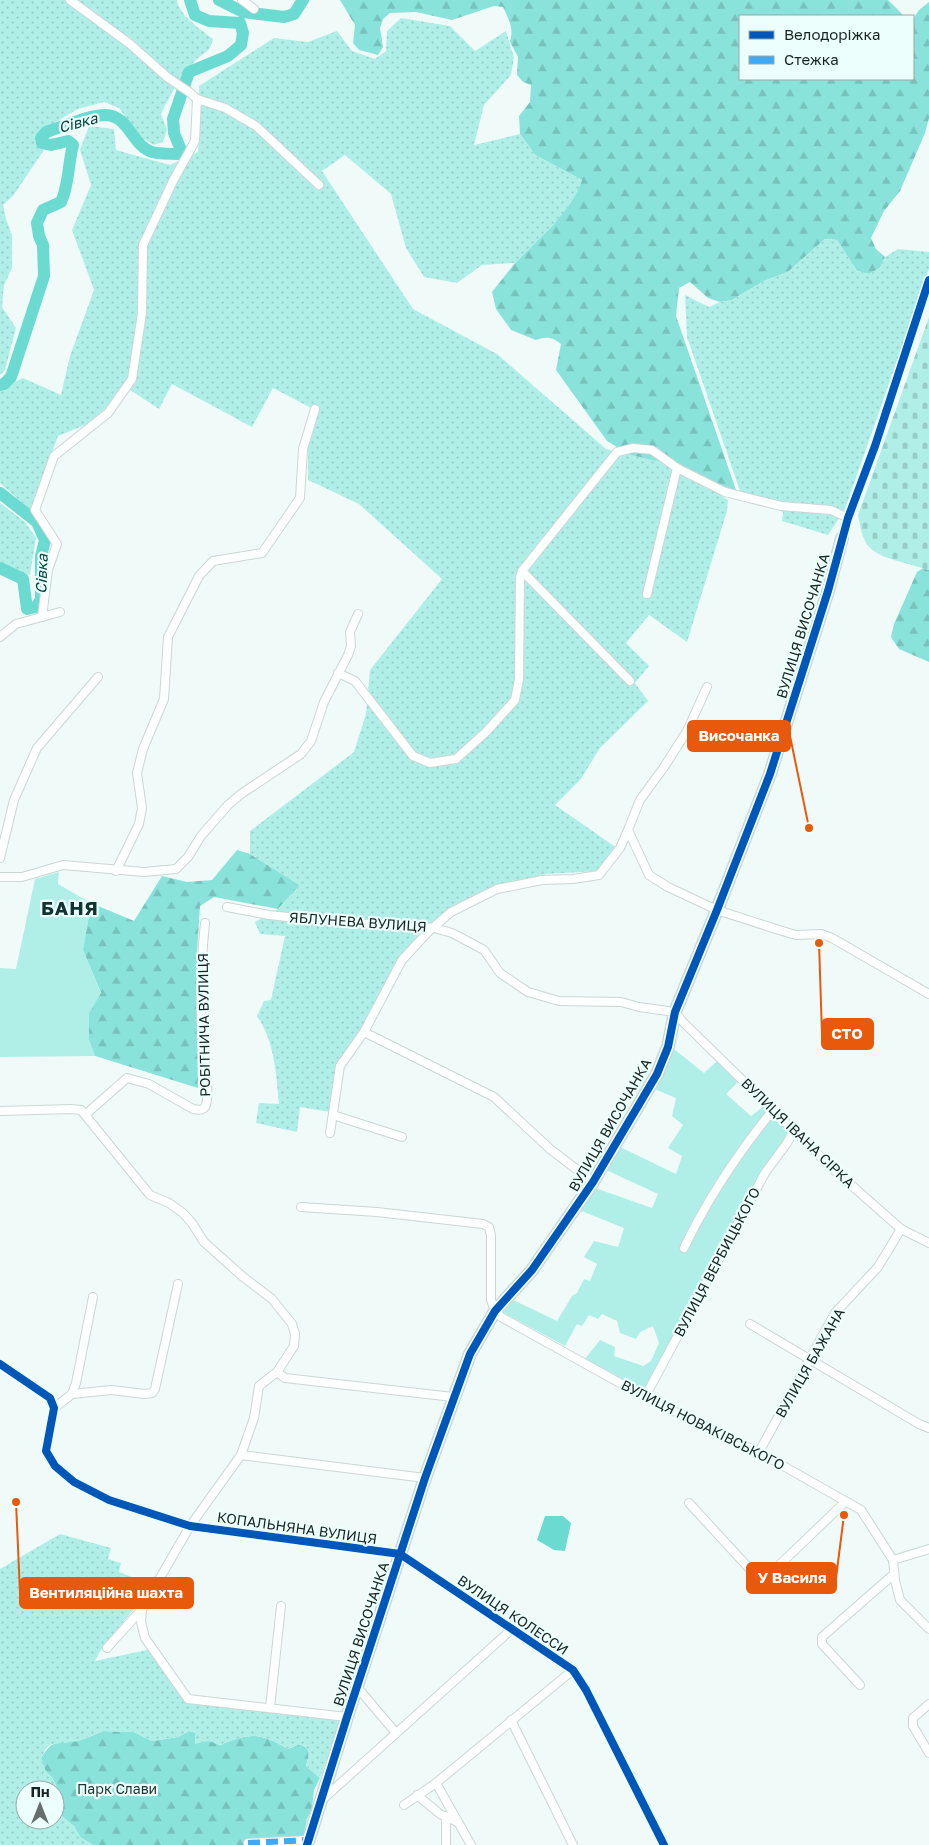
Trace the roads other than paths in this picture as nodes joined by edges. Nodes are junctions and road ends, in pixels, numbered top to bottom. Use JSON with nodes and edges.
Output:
{"nodes":[{"id":1,"x":70,"y":0,"type":"edge"},
{"id":2,"x":242,"y":0,"type":"edge"},
{"id":3,"x":254,"y":9,"type":"dead end"},
{"id":4,"x":197,"y":99,"type":"junction"},
{"id":5,"x":319,"y":185,"type":"dead end"},
{"id":6,"x":929,"y":280,"type":"edge"},
{"id":7,"x":316,"y":409,"type":"dead end"},
{"id":8,"x":677,"y":468,"type":"junction"},
{"id":9,"x":848,"y":518,"type":"junction"},
{"id":10,"x":842,"y":538,"type":"joint"},
{"id":11,"x":522,"y":571,"type":"junction"},
{"id":12,"x":647,"y":594,"type":"dead end"},
{"id":13,"x":60,"y":612,"type":"dead end"},
{"id":14,"x":358,"y":614,"type":"dead end"},
{"id":15,"x":42,"y":617,"type":"junction"},
{"id":16,"x":0,"y":637,"type":"edge"},
{"id":17,"x":338,"y":673,"type":"junction"},
{"id":18,"x":98,"y":678,"type":"dead end"},
{"id":19,"x":630,"y":680,"type":"dead end"},
{"id":20,"x":707,"y":687,"type":"dead end"},
{"id":21,"x":628,"y":830,"type":"junction"},
{"id":22,"x":0,"y":858,"type":"edge"},
{"id":23,"x":116,"y":870,"type":"junction"},
{"id":24,"x":0,"y":877,"type":"edge"},
{"id":25,"x":227,"y":907,"type":"dead end"},
{"id":26,"x":717,"y":910,"type":"junction"},
{"id":27,"x":206,"y":923,"type":"dead end"},
{"id":28,"x":434,"y":928,"type":"junction"},
{"id":29,"x":929,"y":994,"type":"edge"},
{"id":30,"x":675,"y":1012,"type":"junction"},
{"id":31,"x":364,"y":1032,"type":"junction"},
{"id":32,"x":773,"y":1110,"type":"junction"},
{"id":33,"x":0,"y":1111,"type":"edge"},
{"id":34,"x":86,"y":1114,"type":"junction"},
{"id":35,"x":333,"y":1115,"type":"junction"},
{"id":36,"x":794,"y":1130,"type":"junction"},
{"id":37,"x":330,"y":1133,"type":"dead end"},
{"id":38,"x":402,"y":1137,"type":"dead end"},
{"id":39,"x":593,"y":1182,"type":"junction"},
{"id":40,"x":301,"y":1207,"type":"dead end"},
{"id":41,"x":901,"y":1229,"type":"junction"},
{"id":42,"x":929,"y":1243,"type":"edge"},
{"id":43,"x":684,"y":1248,"type":"dead end"},
{"id":44,"x":178,"y":1284,"type":"dead end"},
{"id":45,"x":93,"y":1297,"type":"dead end"},
{"id":46,"x":495,"y":1312,"type":"junction"},
{"id":47,"x":750,"y":1324,"type":"dead end"},
{"id":48,"x":811,"y":1358,"type":"junction"},
{"id":49,"x":0,"y":1364,"type":"edge"},
{"id":50,"x":277,"y":1372,"type":"junction"},
{"id":51,"x":72,"y":1394,"type":"junction"},
{"id":52,"x":453,"y":1397,"type":"junction"},
{"id":53,"x":645,"y":1397,"type":"junction"},
{"id":54,"x":54,"y":1408,"type":"junction"},
{"id":55,"x":929,"y":1428,"type":"edge"},
{"id":56,"x":759,"y":1452,"type":"junction"},
{"id":57,"x":241,"y":1455,"type":"junction"},
{"id":58,"x":426,"y":1478,"type":"junction"},
{"id":59,"x":845,"y":1502,"type":"junction"},
{"id":60,"x":689,"y":1503,"type":"dead end"},
{"id":61,"x":190,"y":1526,"type":"junction"},
{"id":62,"x":929,"y":1550,"type":"edge"},
{"id":63,"x":400,"y":1554,"type":"junction"},
{"id":64,"x":893,"y":1560,"type":"junction"},
{"id":65,"x":894,"y":1574,"type":"junction"},
{"id":66,"x":281,"y":1606,"type":"dead end"},
{"id":67,"x":142,"y":1609,"type":"junction"},
{"id":68,"x":929,"y":1629,"type":"edge"},
{"id":69,"x":511,"y":1630,"type":"junction"},
{"id":70,"x":107,"y":1648,"type":"dead end"},
{"id":71,"x":573,"y":1670,"type":"junction"},
{"id":72,"x":860,"y":1684,"type":"dead end"},
{"id":73,"x":357,"y":1687,"type":"junction"},
{"id":74,"x":929,"y":1704,"type":"edge"},
{"id":75,"x":270,"y":1708,"type":"junction"},
{"id":76,"x":347,"y":1717,"type":"junction"},
{"id":77,"x":511,"y":1720,"type":"junction"},
{"id":78,"x":396,"y":1732,"type":"junction"},
{"id":79,"x":929,"y":1753,"type":"edge"},
{"id":80,"x":436,"y":1783,"type":"junction"},
{"id":81,"x":417,"y":1795,"type":"junction"},
{"id":82,"x":320,"y":1801,"type":"junction"},
{"id":83,"x":404,"y":1805,"type":"dead end"},
{"id":84,"x":446,"y":1816,"type":"junction"},
{"id":85,"x":457,"y":1822,"type":"junction"},
{"id":86,"x":308,"y":1842,"type":"edge"},
{"id":87,"x":248,"y":1843,"type":"dead end"},
{"id":88,"x":446,"y":1845,"type":"edge"},
{"id":89,"x":470,"y":1845,"type":"edge"},
{"id":90,"x":573,"y":1845,"type":"edge"},
{"id":91,"x":664,"y":1845,"type":"edge"}],
"edges":[{"from":1,"to":4,"type":"street"},
{"from":2,"to":3,"type":"street"},
{"from":4,"to":5,"type":"street"},
{"from":4,"to":15,"type":"street"},
{"from":6,"to":9,"type":"street","name":"ВУЛИЦЯ ВИСОЧАНКА"},
{"from":7,"to":23,"type":"street"},
{"from":8,"to":9,"type":"street"},
{"from":8,"to":11,"type":"street"},
{"from":8,"to":12,"type":"street"},
{"from":9,"to":10,"type":"street","name":"ВУЛИЦЯ ВИСОЧАНКА"},
{"from":10,"to":26,"type":"street","name":"ВУЛИЦЯ ВИСОЧАНКА"},
{"from":11,"to":17,"type":"street"},
{"from":11,"to":19,"type":"street"},
{"from":13,"to":15,"type":"street"},
{"from":14,"to":17,"type":"street"},
{"from":15,"to":16,"type":"street"},
{"from":17,"to":23,"type":"street"},
{"from":18,"to":22,"type":"street"},
{"from":20,"to":21,"type":"street"},
{"from":21,"to":26,"type":"street"},
{"from":21,"to":28,"type":"street"},
{"from":23,"to":24,"type":"street"},
{"from":25,"to":28,"type":"street","name":"ЯБЛУНЕВА ВУЛИЦЯ"},
{"from":26,"to":29,"type":"street"},
{"from":26,"to":30,"type":"street","name":"ВУЛИЦЯ ВИСОЧАНКА"},
{"from":27,"to":34,"type":"street","name":"РОБІТНИЧА ВУЛИЦЯ"},
{"from":28,"to":30,"type":"street","name":"ЯБЛУНЕВА ВУЛИЦЯ"},
{"from":28,"to":31,"type":"street"},
{"from":30,"to":32,"type":"street","name":"ВУЛИЦЯ ІВАНА СІРКА"},
{"from":30,"to":39,"type":"street","name":"ВУЛИЦЯ ВИСОЧАНКА"},
{"from":31,"to":35,"type":"street"},
{"from":31,"to":39,"type":"street"},
{"from":32,"to":36,"type":"street","name":"ВУЛИЦЯ ІВАНА СІРКА"},
{"from":32,"to":43,"type":"street"},
{"from":33,"to":34,"type":"street"},
{"from":34,"to":50,"type":"street"},
{"from":35,"to":37,"type":"street"},
{"from":35,"to":38,"type":"street"},
{"from":36,"to":41,"type":"street","name":"ВУЛИЦЯ ІВАНА СІРКА"},
{"from":36,"to":53,"type":"street","name":"ВУЛИЦЯ ВЕРБИЦЬКОГО"},
{"from":39,"to":46,"type":"street","name":"ВУЛИЦЯ ВИСОЧАНКА"},
{"from":40,"to":46,"type":"street"},
{"from":41,"to":42,"type":"street","name":"ВУЛИЦЯ ІВАНА СІРКА"},
{"from":41,"to":48,"type":"street","name":"ВУЛИЦЯ БАЖАНА"},
{"from":44,"to":51,"type":"street"},
{"from":45,"to":51,"type":"street"},
{"from":46,"to":52,"type":"street","name":"ВУЛИЦЯ ВИСОЧАНКА"},
{"from":46,"to":53,"type":"street","name":"ВУЛИЦЯ НОВАКІВСЬКОГО"},
{"from":47,"to":48,"type":"street"},
{"from":48,"to":55,"type":"street"},
{"from":48,"to":56,"type":"street","name":"ВУЛИЦЯ БАЖАНА"},
{"from":49,"to":54,"type":"street"},
{"from":50,"to":52,"type":"street"},
{"from":50,"to":57,"type":"street"},
{"from":51,"to":54,"type":"street"},
{"from":52,"to":58,"type":"street","name":"ВУЛИЦЯ ВИСОЧАНКА"},
{"from":53,"to":56,"type":"street","name":"ВУЛИЦЯ НОВАКІВСЬКОГО"},
{"from":54,"to":61,"type":"street","name":"КОПАЛЬНЯНА ВУЛИЦЯ"},
{"from":56,"to":59,"type":"street","name":"ВУЛИЦЯ НОВАКІВСЬКОГО"},
{"from":57,"to":58,"type":"street"},
{"from":57,"to":61,"type":"street"},
{"from":58,"to":63,"type":"street","name":"ВУЛИЦЯ ВИСОЧАНКА"},
{"from":59,"to":60,"type":"street"},
{"from":59,"to":64,"type":"street","name":"ВУЛИЦЯ НОВАКІВСЬКОГО"},
{"from":61,"to":63,"type":"street","name":"КОПАЛЬНЯНА ВУЛИЦЯ"},
{"from":61,"to":67,"type":"street"},
{"from":62,"to":64,"type":"street"},
{"from":63,"to":69,"type":"street","name":"ВУЛИЦЯ КОЛЕССИ"},
{"from":63,"to":73,"type":"street","name":"ВУЛИЦЯ ВИСОЧАНКА"},
{"from":64,"to":65,"type":"street"},
{"from":65,"to":68,"type":"street"},
{"from":65,"to":72,"type":"street"},
{"from":66,"to":75,"type":"street"},
{"from":67,"to":70,"type":"street"},
{"from":67,"to":75,"type":"street"},
{"from":69,"to":71,"type":"street","name":"ВУЛИЦЯ КОЛЕССИ"},
{"from":69,"to":78,"type":"street"},
{"from":71,"to":77,"type":"street"},
{"from":71,"to":91,"type":"street","name":"ВУЛИЦЯ КОЛЕССИ"},
{"from":73,"to":76,"type":"street","name":"ВУЛИЦЯ ВИСОЧАНКА"},
{"from":73,"to":78,"type":"street"},
{"from":74,"to":79,"type":"street"},
{"from":75,"to":76,"type":"street"},
{"from":76,"to":82,"type":"street","name":"ВУЛИЦЯ ВИСОЧАНКА"},
{"from":77,"to":80,"type":"street"},
{"from":77,"to":90,"type":"street"},
{"from":78,"to":82,"type":"street"},
{"from":80,"to":81,"type":"street"},
{"from":80,"to":85,"type":"street"},
{"from":81,"to":83,"type":"street"},
{"from":81,"to":84,"type":"street"},
{"from":82,"to":86,"type":"street","name":"ВУЛИЦЯ ВИСОЧАНКА"},
{"from":84,"to":85,"type":"street"},
{"from":84,"to":88,"type":"street"},
{"from":85,"to":89,"type":"street"},
{"from":86,"to":87,"type":"street"}]}
